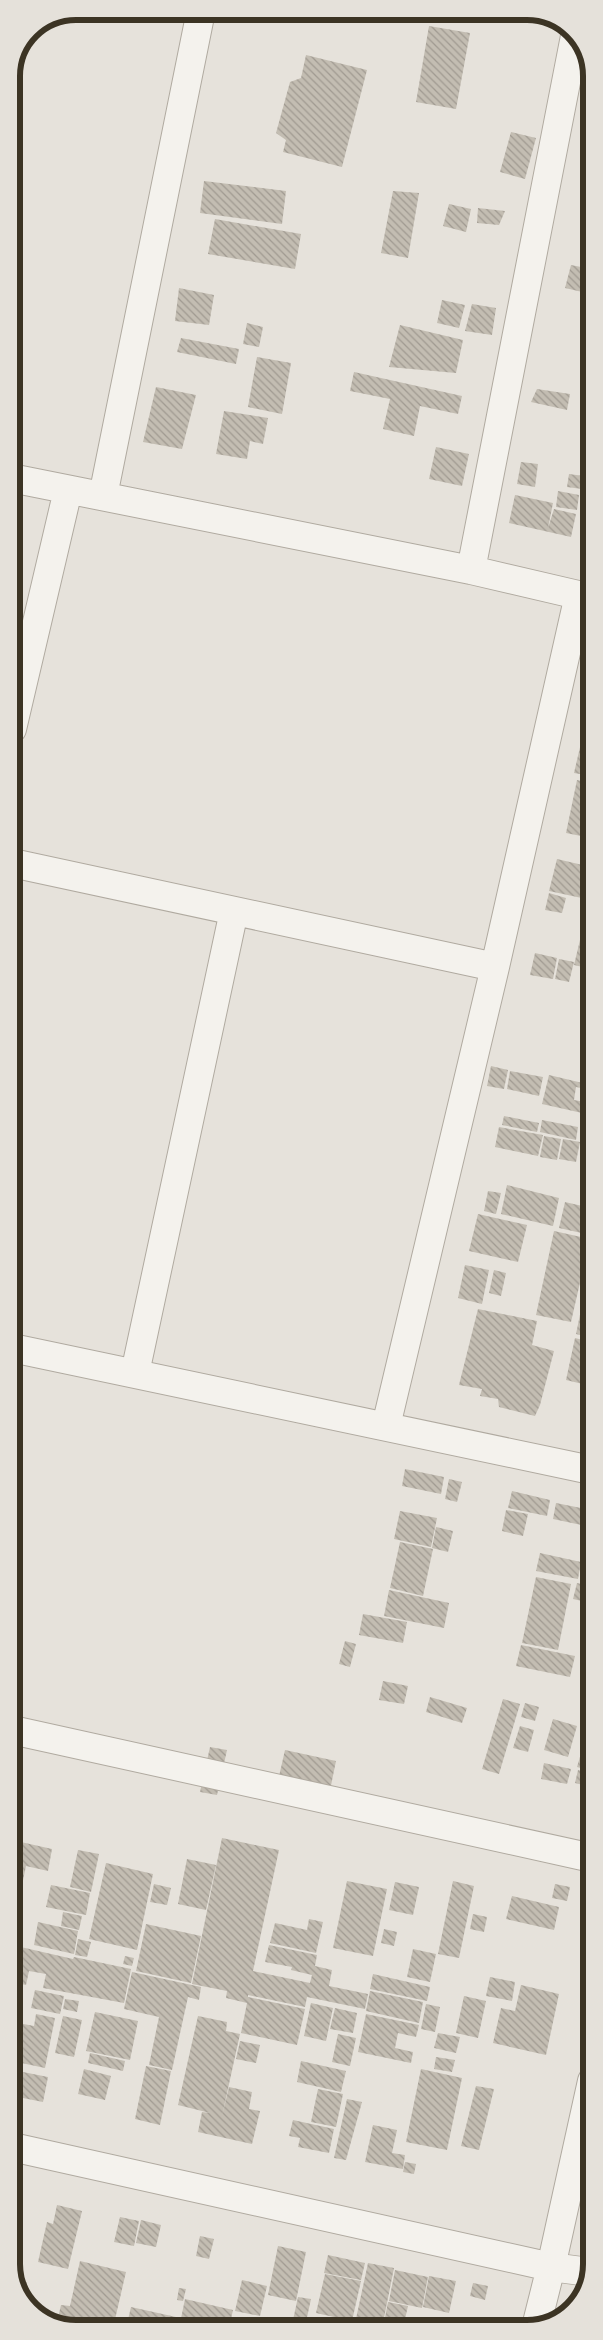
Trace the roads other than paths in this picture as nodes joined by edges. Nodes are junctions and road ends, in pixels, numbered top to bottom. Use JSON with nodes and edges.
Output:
{"nodes":[{"id":1,"x":199,"y":20,"type":"edge"},
{"id":2,"x":573,"y":45,"type":"edge"},
{"id":3,"x":20,"y":480,"type":"edge"},
{"id":4,"x":68,"y":490,"type":"junction"},
{"id":5,"x":103,"y":496,"type":"junction"},
{"id":6,"x":472,"y":570,"type":"junction"},
{"id":7,"x":583,"y":596,"type":"edge"},
{"id":8,"x":583,"y":604,"type":"edge"},
{"id":9,"x":20,"y":695,"type":"edge"},
{"id":10,"x":20,"y":865,"type":"edge"},
{"id":11,"x":234,"y":911,"type":"junction"},
{"id":12,"x":495,"y":967,"type":"junction"},
{"id":13,"x":20,"y":1350,"type":"edge"},
{"id":14,"x":135,"y":1374,"type":"junction"},
{"id":15,"x":386,"y":1426,"type":"junction"},
{"id":16,"x":583,"y":1468,"type":"edge"},
{"id":17,"x":20,"y":1732,"type":"edge"},
{"id":18,"x":583,"y":1856,"type":"edge"},
{"id":19,"x":583,"y":2122,"type":"edge"},
{"id":20,"x":20,"y":2149,"type":"edge"},
{"id":21,"x":551,"y":2267,"type":"junction"},
{"id":22,"x":582,"y":2271,"type":"edge"},
{"id":23,"x":538,"y":2319,"type":"edge"}],
"edges":[{"from":1,"to":5,"type":"street"},
{"from":2,"to":6,"type":"street"},
{"from":3,"to":4,"type":"street"},
{"from":4,"to":5,"type":"street"},
{"from":4,"to":9,"type":"street"},
{"from":5,"to":6,"type":"street"},
{"from":6,"to":7,"type":"street"},
{"from":8,"to":12,"type":"street"},
{"from":10,"to":11,"type":"street"},
{"from":11,"to":12,"type":"street"},
{"from":11,"to":14,"type":"street"},
{"from":12,"to":15,"type":"street"},
{"from":13,"to":14,"type":"street"},
{"from":14,"to":15,"type":"street"},
{"from":15,"to":16,"type":"street"},
{"from":17,"to":18,"type":"street"},
{"from":19,"to":21,"type":"street"},
{"from":20,"to":21,"type":"street"},
{"from":21,"to":22,"type":"street"},
{"from":21,"to":23,"type":"street"}]}
